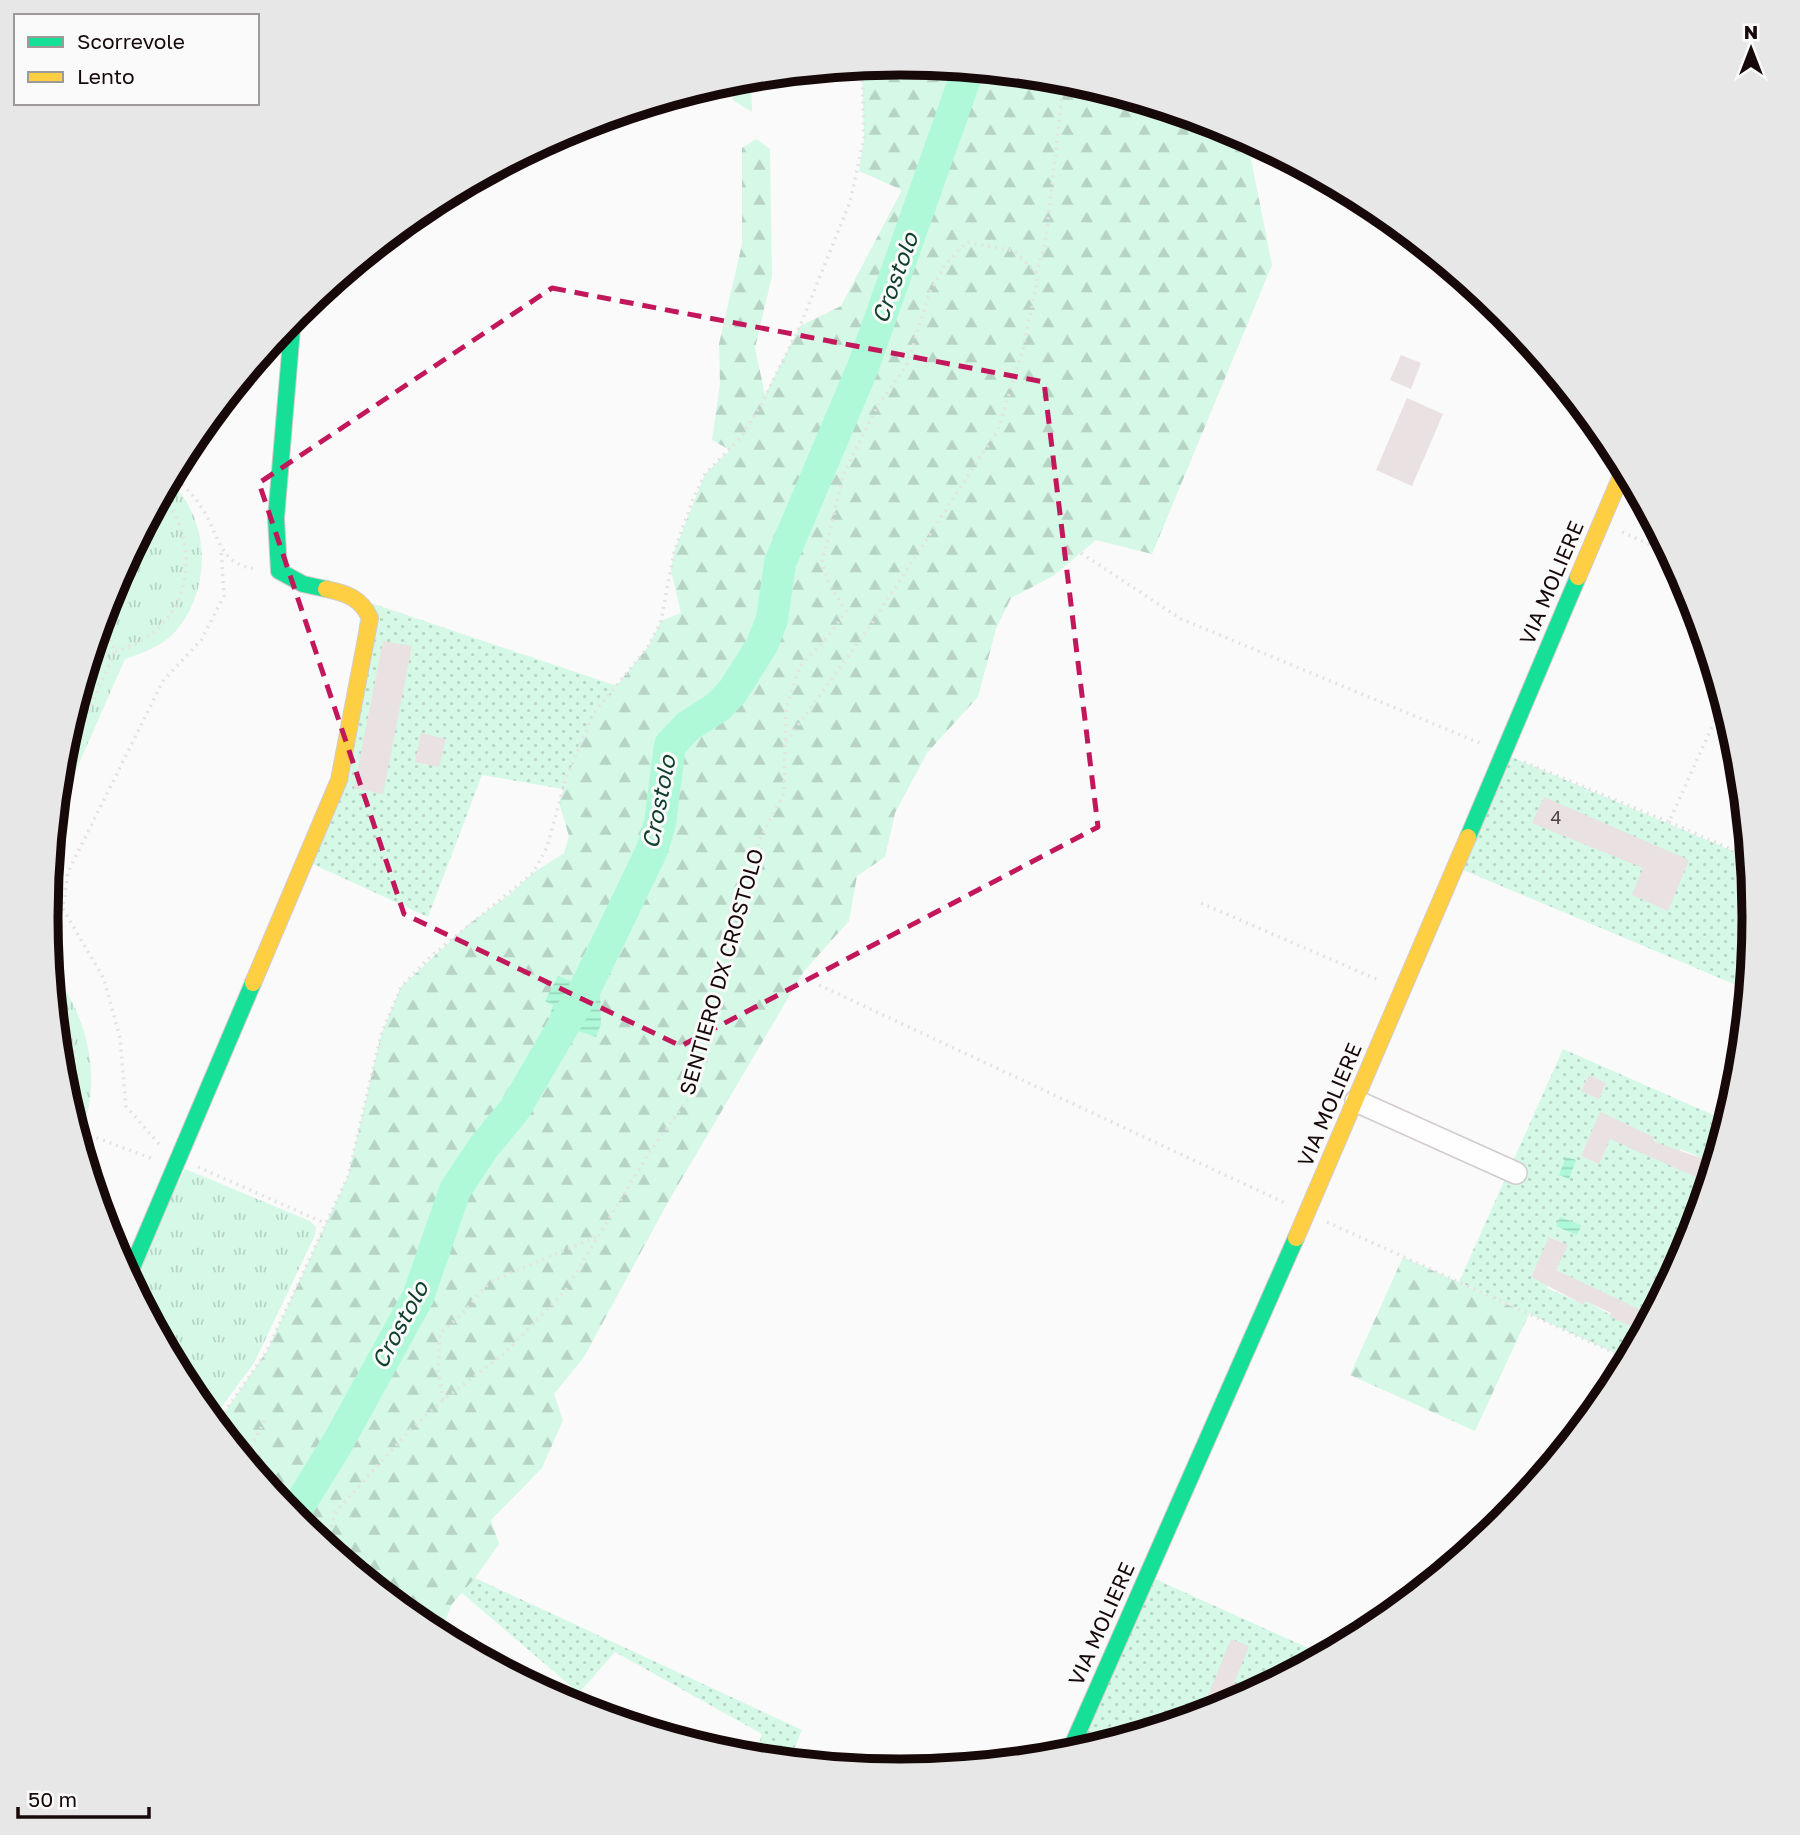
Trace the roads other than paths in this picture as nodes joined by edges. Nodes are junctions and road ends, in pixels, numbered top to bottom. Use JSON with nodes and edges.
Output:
{"nodes":[{"id":1,"x":291,"y":336,"type":"edge"},
{"id":2,"x":1619,"y":480,"type":"edge"},
{"id":3,"x":1356,"y":1101,"type":"junction"},
{"id":4,"x":1516,"y":1173,"type":"dead end"},
{"id":5,"x":133,"y":1264,"type":"edge"},
{"id":6,"x":1074,"y":1742,"type":"edge"}],
"edges":[{"from":1,"to":5,"type":"street"},
{"from":2,"to":3,"type":"street","name":"VIA MOLIERE"},
{"from":3,"to":4,"type":"street"},
{"from":3,"to":6,"type":"street","name":"VIA MOLIERE"}]}
